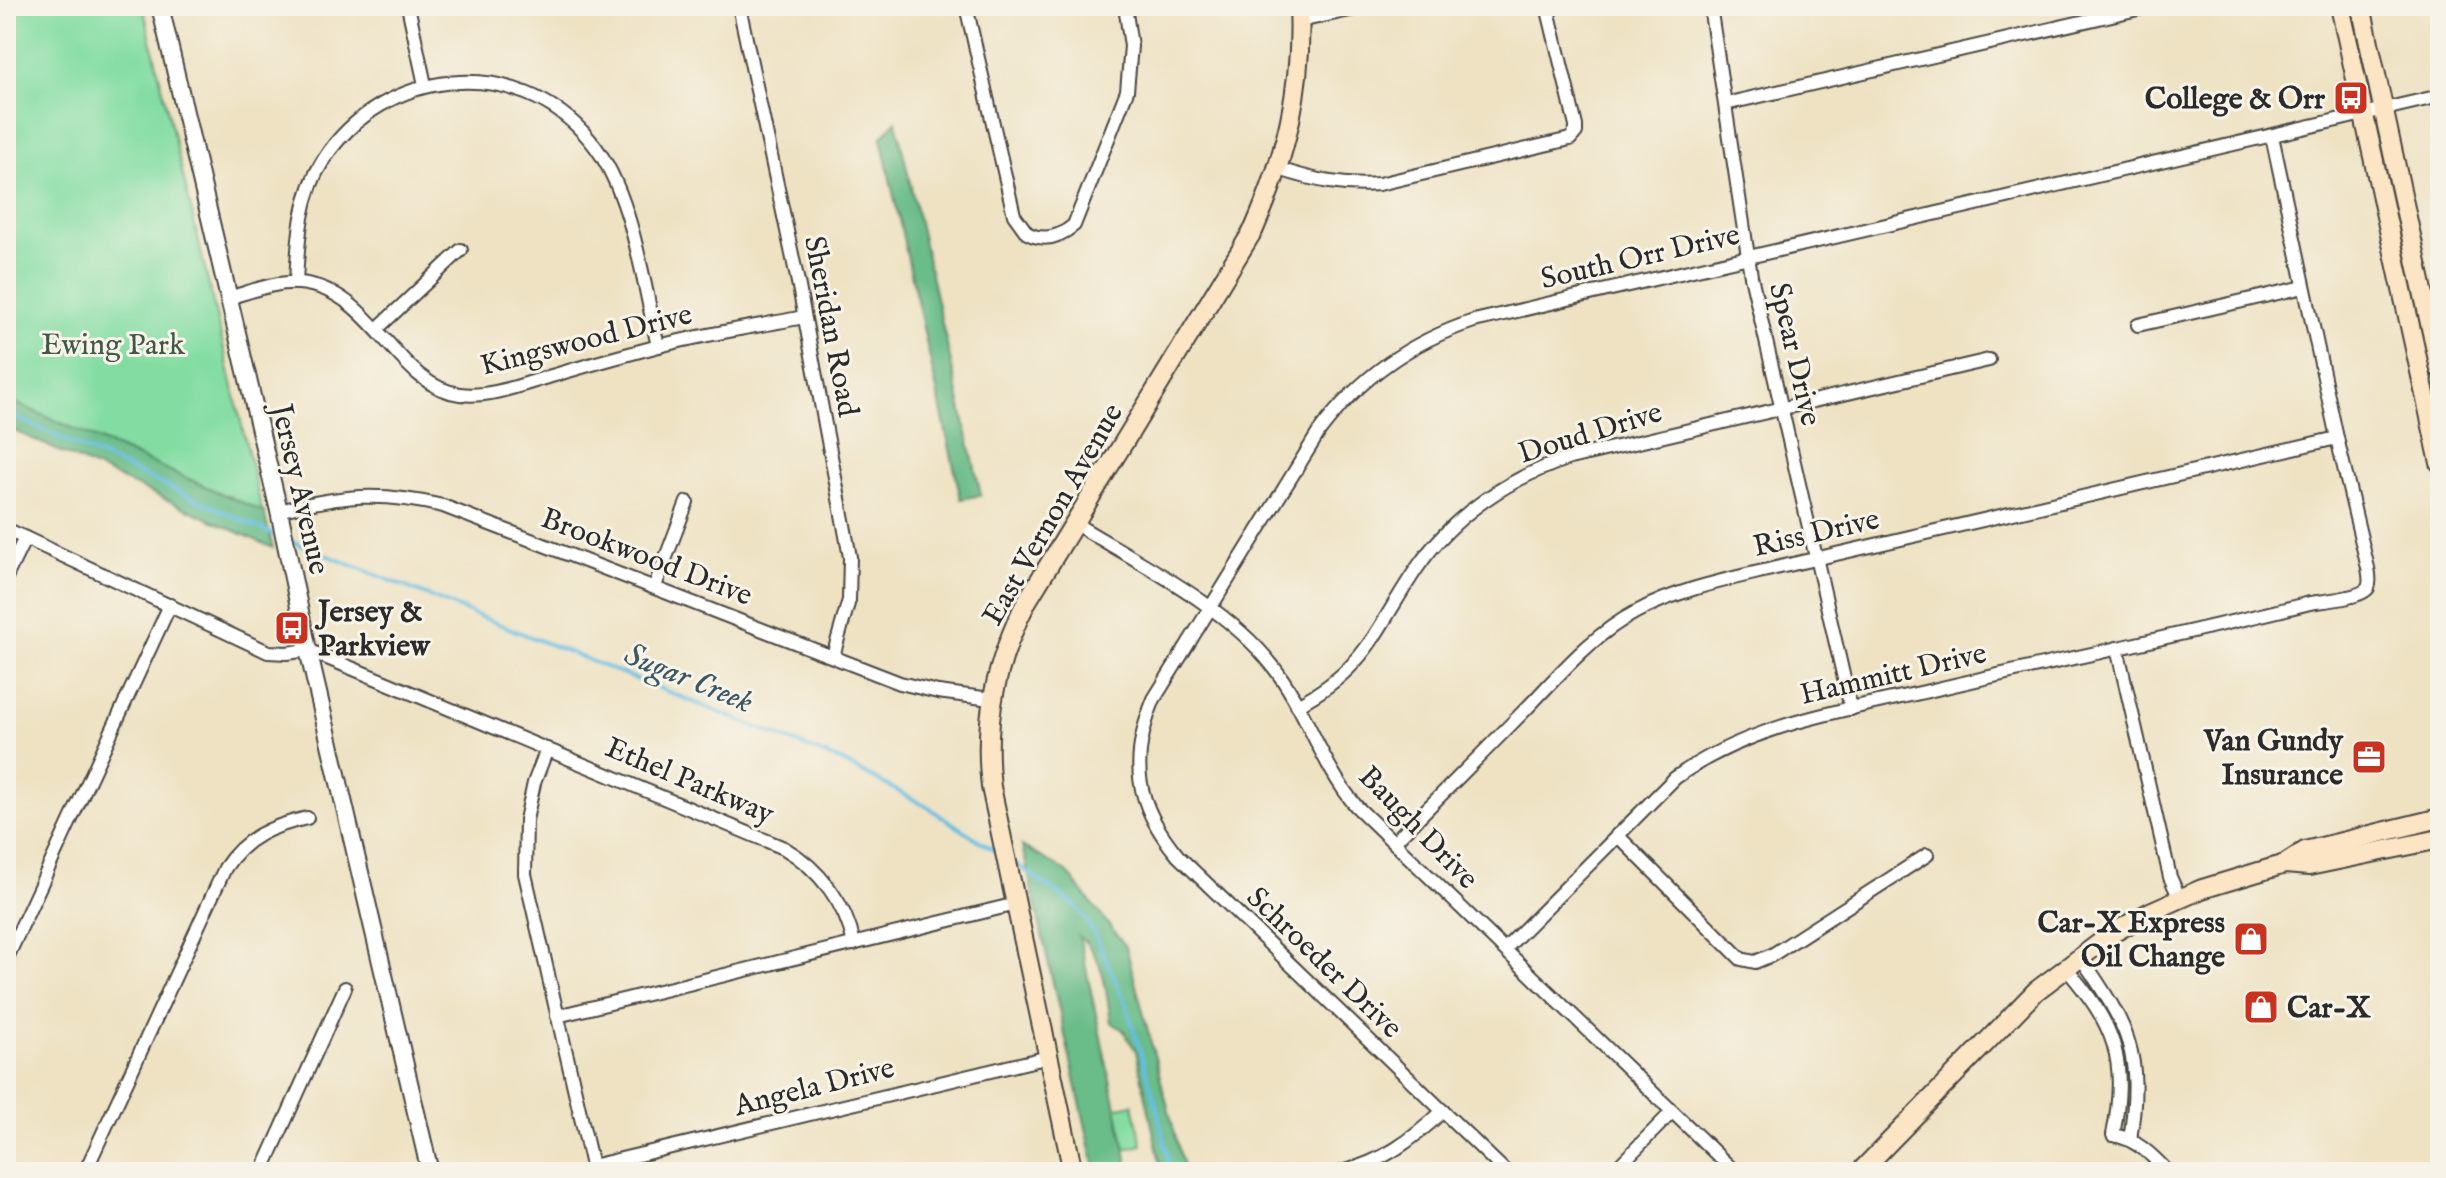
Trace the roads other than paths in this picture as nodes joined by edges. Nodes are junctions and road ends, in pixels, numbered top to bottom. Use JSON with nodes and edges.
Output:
{"nodes":[{"id":1,"x":160,"y":6,"type":"edge"},
{"id":2,"x":408,"y":6,"type":"edge"},
{"id":3,"x":739,"y":6,"type":"edge"},
{"id":4,"x":966,"y":6,"type":"edge"},
{"id":5,"x":1125,"y":6,"type":"edge"},
{"id":6,"x":1368,"y":6,"type":"edge"},
{"id":7,"x":1547,"y":6,"type":"edge"},
{"id":8,"x":1710,"y":6,"type":"edge"},
{"id":9,"x":2151,"y":6,"type":"edge"},
{"id":10,"x":2340,"y":6,"type":"edge"},
{"id":11,"x":2361,"y":6,"type":"edge"},
{"id":12,"x":1300,"y":13,"type":"edge"},
{"id":13,"x":425,"y":85,"type":"junction"},
{"id":14,"x":2440,"y":96,"type":"edge"},
{"id":15,"x":1725,"y":104,"type":"junction"},
{"id":16,"x":2384,"y":110,"type":"junction"},
{"id":17,"x":2364,"y":114,"type":"junction"},
{"id":18,"x":2272,"y":136,"type":"junction"},
{"id":19,"x":1279,"y":169,"type":"junction"},
{"id":20,"x":461,"y":250,"type":"dead end"},
{"id":21,"x":1748,"y":258,"type":"junction"},
{"id":22,"x":296,"y":283,"type":"junction"},
{"id":23,"x":2304,"y":287,"type":"junction"},
{"id":24,"x":228,"y":298,"type":"junction"},
{"id":25,"x":804,"y":317,"type":"junction"},
{"id":26,"x":2138,"y":325,"type":"dead end"},
{"id":27,"x":378,"y":328,"type":"junction"},
{"id":28,"x":658,"y":346,"type":"junction"},
{"id":29,"x":1989,"y":360,"type":"dead end"},
{"id":30,"x":2440,"y":369,"type":"edge"},
{"id":31,"x":1782,"y":408,"type":"junction"},
{"id":32,"x":2337,"y":438,"type":"junction"},
{"id":33,"x":2440,"y":463,"type":"edge"},
{"id":34,"x":687,"y":502,"type":"dead end"},
{"id":35,"x":280,"y":515,"type":"junction"},
{"id":36,"x":1074,"y":523,"type":"junction"},
{"id":37,"x":6,"y":529,"type":"edge"},
{"id":38,"x":25,"y":538,"type":"junction"},
{"id":39,"x":1817,"y":558,"type":"junction"},
{"id":40,"x":6,"y":577,"type":"edge"},
{"id":41,"x":655,"y":586,"type":"junction"},
{"id":42,"x":170,"y":605,"type":"junction"},
{"id":43,"x":1209,"y":608,"type":"junction"},
{"id":44,"x":2117,"y":648,"type":"junction"},
{"id":45,"x":308,"y":650,"type":"junction"},
{"id":46,"x":833,"y":656,"type":"junction"},
{"id":47,"x":991,"y":699,"type":"junction"},
{"id":48,"x":1297,"y":705,"type":"junction"},
{"id":49,"x":1851,"y":709,"type":"junction"},
{"id":50,"x":547,"y":749,"type":"junction"},
{"id":51,"x":1139,"y":770,"type":"joint"},
{"id":52,"x":307,"y":818,"type":"dead end"},
{"id":53,"x":2440,"y":818,"type":"edge"},
{"id":54,"x":1617,"y":835,"type":"junction"},
{"id":55,"x":2440,"y":839,"type":"edge"},
{"id":56,"x":1394,"y":842,"type":"junction"},
{"id":57,"x":1927,"y":855,"type":"dead end"},
{"id":58,"x":2285,"y":864,"type":"junction"},
{"id":59,"x":2180,"y":899,"type":"junction"},
{"id":60,"x":1016,"y":902,"type":"junction"},
{"id":61,"x":854,"y":944,"type":"junction"},
{"id":62,"x":1505,"y":949,"type":"junction"},
{"id":63,"x":6,"y":960,"type":"edge"},
{"id":64,"x":2073,"y":962,"type":"junction"},
{"id":65,"x":345,"y":988,"type":"dead end"},
{"id":66,"x":557,"y":1016,"type":"junction"},
{"id":67,"x":1049,"y":1057,"type":"junction"},
{"id":68,"x":1443,"y":1111,"type":"junction"},
{"id":69,"x":1672,"y":1112,"type":"junction"},
{"id":70,"x":2130,"y":1140,"type":"junction"},
{"id":71,"x":593,"y":1169,"type":"edge"},
{"id":72,"x":85,"y":1172,"type":"edge"},
{"id":73,"x":262,"y":1172,"type":"edge"},
{"id":74,"x":430,"y":1172,"type":"edge"},
{"id":75,"x":1073,"y":1172,"type":"edge"},
{"id":76,"x":1341,"y":1172,"type":"edge"},
{"id":77,"x":1506,"y":1172,"type":"edge"},
{"id":78,"x":1613,"y":1172,"type":"edge"},
{"id":79,"x":1735,"y":1172,"type":"edge"},
{"id":80,"x":1860,"y":1172,"type":"edge"},
{"id":81,"x":2168,"y":1172,"type":"edge"}],
"edges":[{"from":1,"to":24,"type":"street","name":"Jersey Avenue"},
{"from":2,"to":13,"type":"street"},
{"from":3,"to":25,"type":"street","name":"Sheridan Road"},
{"from":4,"to":5,"type":"street"},
{"from":6,"to":12,"type":"street"},
{"from":7,"to":19,"type":"street"},
{"from":8,"to":15,"type":"street","name":"Spear Drive"},
{"from":9,"to":15,"type":"street"},
{"from":10,"to":17,"type":"main road"},
{"from":11,"to":16,"type":"main road"},
{"from":12,"to":19,"type":"main road","name":"East Vernon Avenue"},
{"from":13,"to":22,"type":"street"},
{"from":13,"to":28,"type":"street"},
{"from":14,"to":16,"type":"street","name":"South Orr Drive"},
{"from":15,"to":21,"type":"street","name":"Spear Drive"},
{"from":16,"to":17,"type":"street","name":"South Orr Drive"},
{"from":16,"to":30,"type":"main road"},
{"from":17,"to":18,"type":"street","name":"South Orr Drive"},
{"from":17,"to":33,"type":"main road"},
{"from":18,"to":21,"type":"street","name":"South Orr Drive"},
{"from":18,"to":23,"type":"street"},
{"from":19,"to":36,"type":"main road","name":"East Vernon Avenue"},
{"from":20,"to":27,"type":"street"},
{"from":21,"to":31,"type":"street","name":"Spear Drive"},
{"from":21,"to":43,"type":"street","name":"South Orr Drive"},
{"from":22,"to":24,"type":"street","name":"Kingswood Drive"},
{"from":22,"to":27,"type":"street","name":"Kingswood Drive"},
{"from":23,"to":26,"type":"street"},
{"from":23,"to":32,"type":"street"},
{"from":24,"to":35,"type":"street","name":"Jersey Avenue"},
{"from":25,"to":28,"type":"street","name":"Kingswood Drive"},
{"from":25,"to":46,"type":"street","name":"Sheridan Road"},
{"from":27,"to":28,"type":"street","name":"Kingswood Drive"},
{"from":29,"to":31,"type":"street","name":"Doud Drive"},
{"from":31,"to":39,"type":"street","name":"Spear Drive"},
{"from":31,"to":48,"type":"street","name":"Doud Drive"},
{"from":32,"to":39,"type":"street","name":"Riss Drive"},
{"from":32,"to":44,"type":"street","name":"Hammitt Drive"},
{"from":34,"to":41,"type":"street"},
{"from":35,"to":41,"type":"street","name":"Brookwood Drive"},
{"from":35,"to":45,"type":"street","name":"Jersey Avenue"},
{"from":36,"to":43,"type":"street","name":"Baugh Drive"},
{"from":36,"to":47,"type":"main road","name":"East Vernon Avenue"},
{"from":37,"to":38,"type":"street"},
{"from":38,"to":40,"type":"street"},
{"from":38,"to":42,"type":"street"},
{"from":39,"to":49,"type":"street","name":"Spear Drive"},
{"from":39,"to":56,"type":"street","name":"Riss Drive"},
{"from":41,"to":46,"type":"street","name":"Brookwood Drive"},
{"from":42,"to":45,"type":"street"},
{"from":42,"to":63,"type":"street"},
{"from":43,"to":48,"type":"street","name":"Baugh Drive"},
{"from":43,"to":51,"type":"street","name":"South Orr Drive"},
{"from":44,"to":49,"type":"street","name":"Hammitt Drive"},
{"from":44,"to":59,"type":"street"},
{"from":45,"to":50,"type":"street","name":"Ethel Parkway"},
{"from":45,"to":74,"type":"street","name":"Jersey Avenue"},
{"from":46,"to":47,"type":"street","name":"Brookwood Drive"},
{"from":47,"to":60,"type":"main road","name":"East Vernon Avenue"},
{"from":48,"to":56,"type":"street","name":"Baugh Drive"},
{"from":49,"to":54,"type":"street","name":"Hammitt Drive"},
{"from":50,"to":61,"type":"street","name":"Ethel Parkway"},
{"from":50,"to":66,"type":"street"},
{"from":51,"to":68,"type":"street","name":"Schroeder Drive"},
{"from":52,"to":72,"type":"street"},
{"from":53,"to":58,"type":"main road"},
{"from":54,"to":57,"type":"street"},
{"from":54,"to":62,"type":"street","name":"Hammitt Drive"},
{"from":55,"to":58,"type":"main road"},
{"from":56,"to":62,"type":"street","name":"Baugh Drive"},
{"from":58,"to":59,"type":"main road"},
{"from":59,"to":64,"type":"main road"},
{"from":60,"to":61,"type":"street"},
{"from":60,"to":67,"type":"main road","name":"East Vernon Avenue"},
{"from":61,"to":66,"type":"street"},
{"from":62,"to":69,"type":"street","name":"Baugh Drive"},
{"from":64,"to":70,"type":"street"},
{"from":64,"to":70,"type":"street"},
{"from":64,"to":80,"type":"main road"},
{"from":65,"to":73,"type":"street"},
{"from":66,"to":71,"type":"street"},
{"from":67,"to":71,"type":"street","name":"Angela Drive"},
{"from":67,"to":75,"type":"main road","name":"East Vernon Avenue"},
{"from":68,"to":76,"type":"street"},
{"from":68,"to":77,"type":"street","name":"Schroeder Drive"},
{"from":69,"to":78,"type":"street"},
{"from":69,"to":79,"type":"street","name":"Baugh Drive"},
{"from":70,"to":81,"type":"street"}]}
